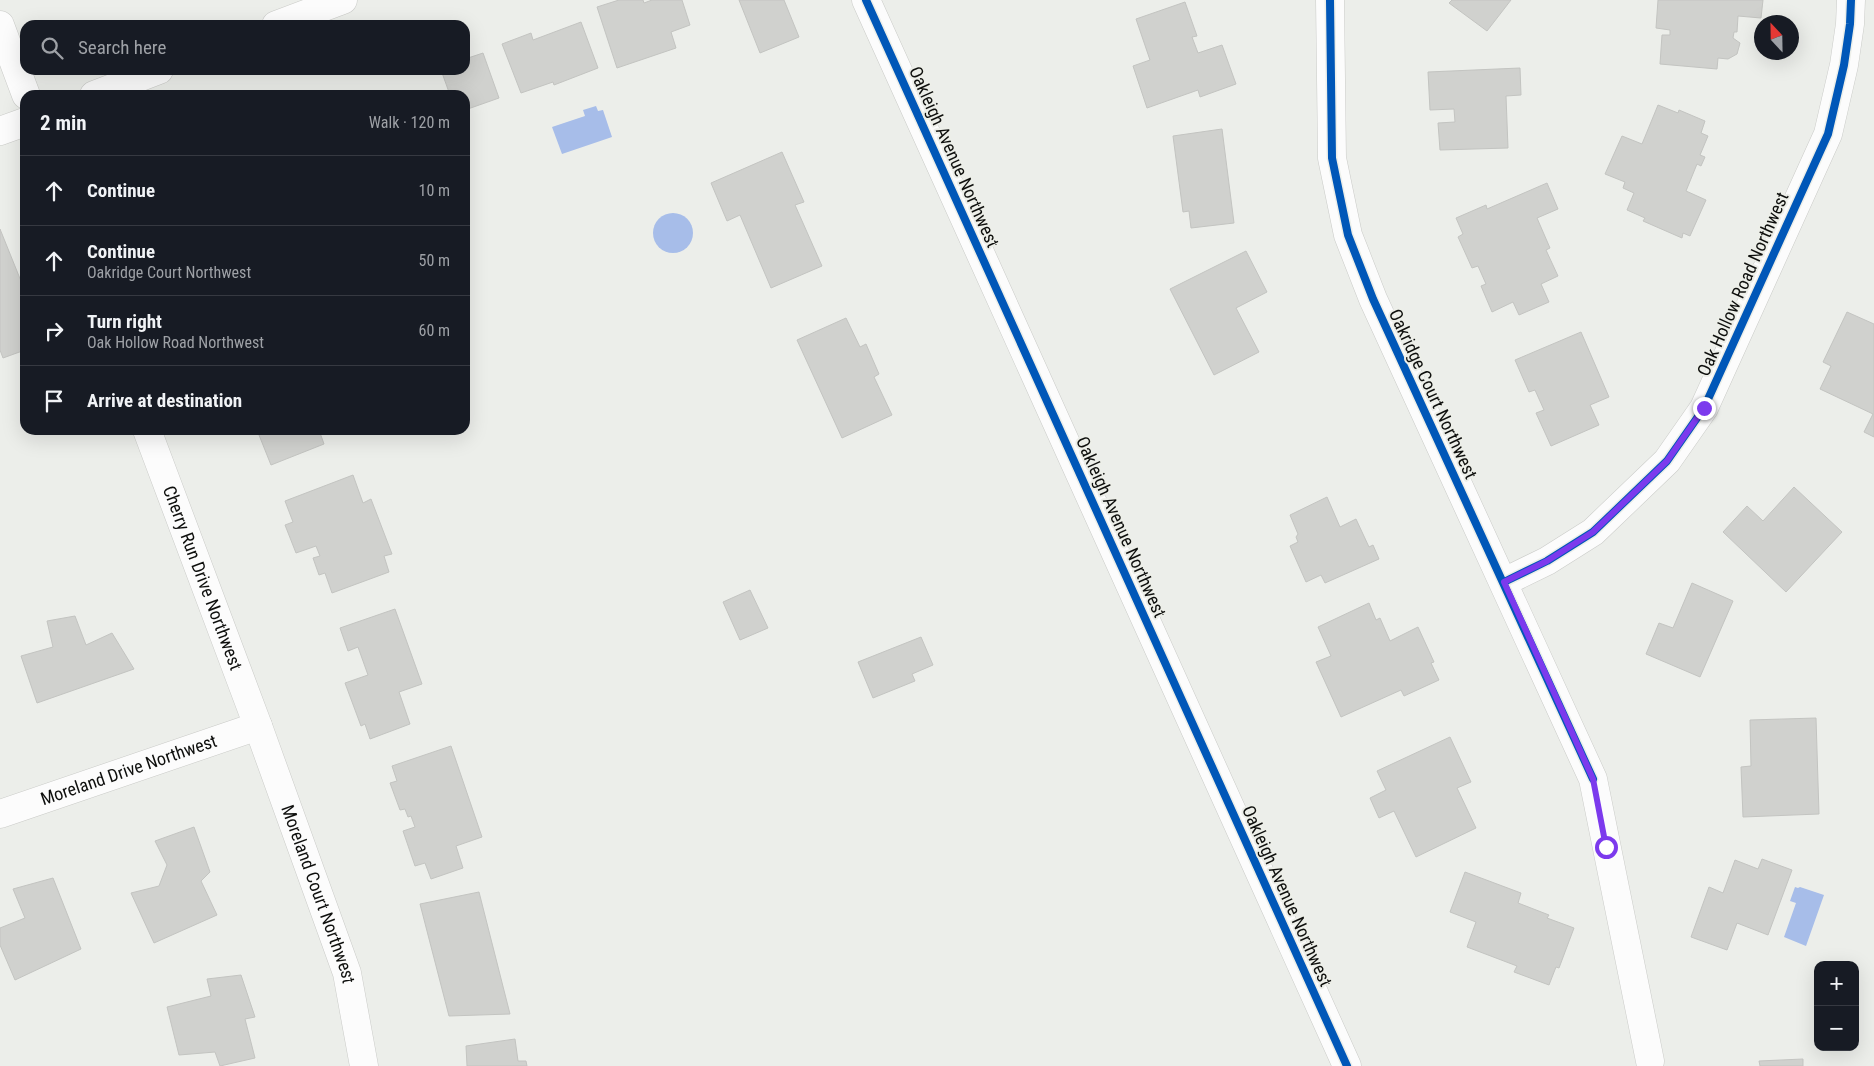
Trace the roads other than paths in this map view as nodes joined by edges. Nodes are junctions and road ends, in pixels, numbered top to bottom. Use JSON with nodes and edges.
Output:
{"nodes":[{"id":1,"x":343,"y":0,"type":"edge"},
{"id":2,"x":866,"y":0,"type":"edge"},
{"id":3,"x":1330,"y":0,"type":"edge"},
{"id":4,"x":1852,"y":0,"type":"edge"},
{"id":5,"x":289,"y":20,"type":"edge"},
{"id":6,"x":0,"y":25,"type":"edge"},
{"id":7,"x":146,"y":75,"type":"edge"},
{"id":8,"x":24,"y":90,"type":"edge"},
{"id":9,"x":107,"y":90,"type":"edge"},
{"id":10,"x":20,"y":124,"type":"edge"},
{"id":11,"x":0,"y":131,"type":"edge"},
{"id":12,"x":149,"y":435,"type":"edge"},
{"id":13,"x":1504,"y":582,"type":"junction"},
{"id":14,"x":258,"y":726,"type":"junction"},
{"id":15,"x":0,"y":814,"type":"edge"},
{"id":16,"x":1650,"y":1061,"type":"dead end"},
{"id":17,"x":364,"y":1066,"type":"edge"},
{"id":18,"x":1347,"y":1066,"type":"edge"}],
"edges":[{"from":1,"to":5,"type":"street"},
{"from":2,"to":18,"type":"street","name":"Oakleigh Avenue Northwest"},
{"from":3,"to":13,"type":"street","name":"Oakridge Court Northwest"},
{"from":4,"to":13,"type":"street","name":"Oak Hollow Road Northwest"},
{"from":6,"to":8,"type":"street"},
{"from":7,"to":9,"type":"street"},
{"from":10,"to":11,"type":"street"},
{"from":12,"to":14,"type":"street","name":"Cherry Run Drive Northwest"},
{"from":13,"to":16,"type":"street","name":"Oakridge Court Northwest"},
{"from":14,"to":15,"type":"street","name":"Moreland Drive Northwest"},
{"from":14,"to":17,"type":"street","name":"Moreland Court Northwest"}]}
